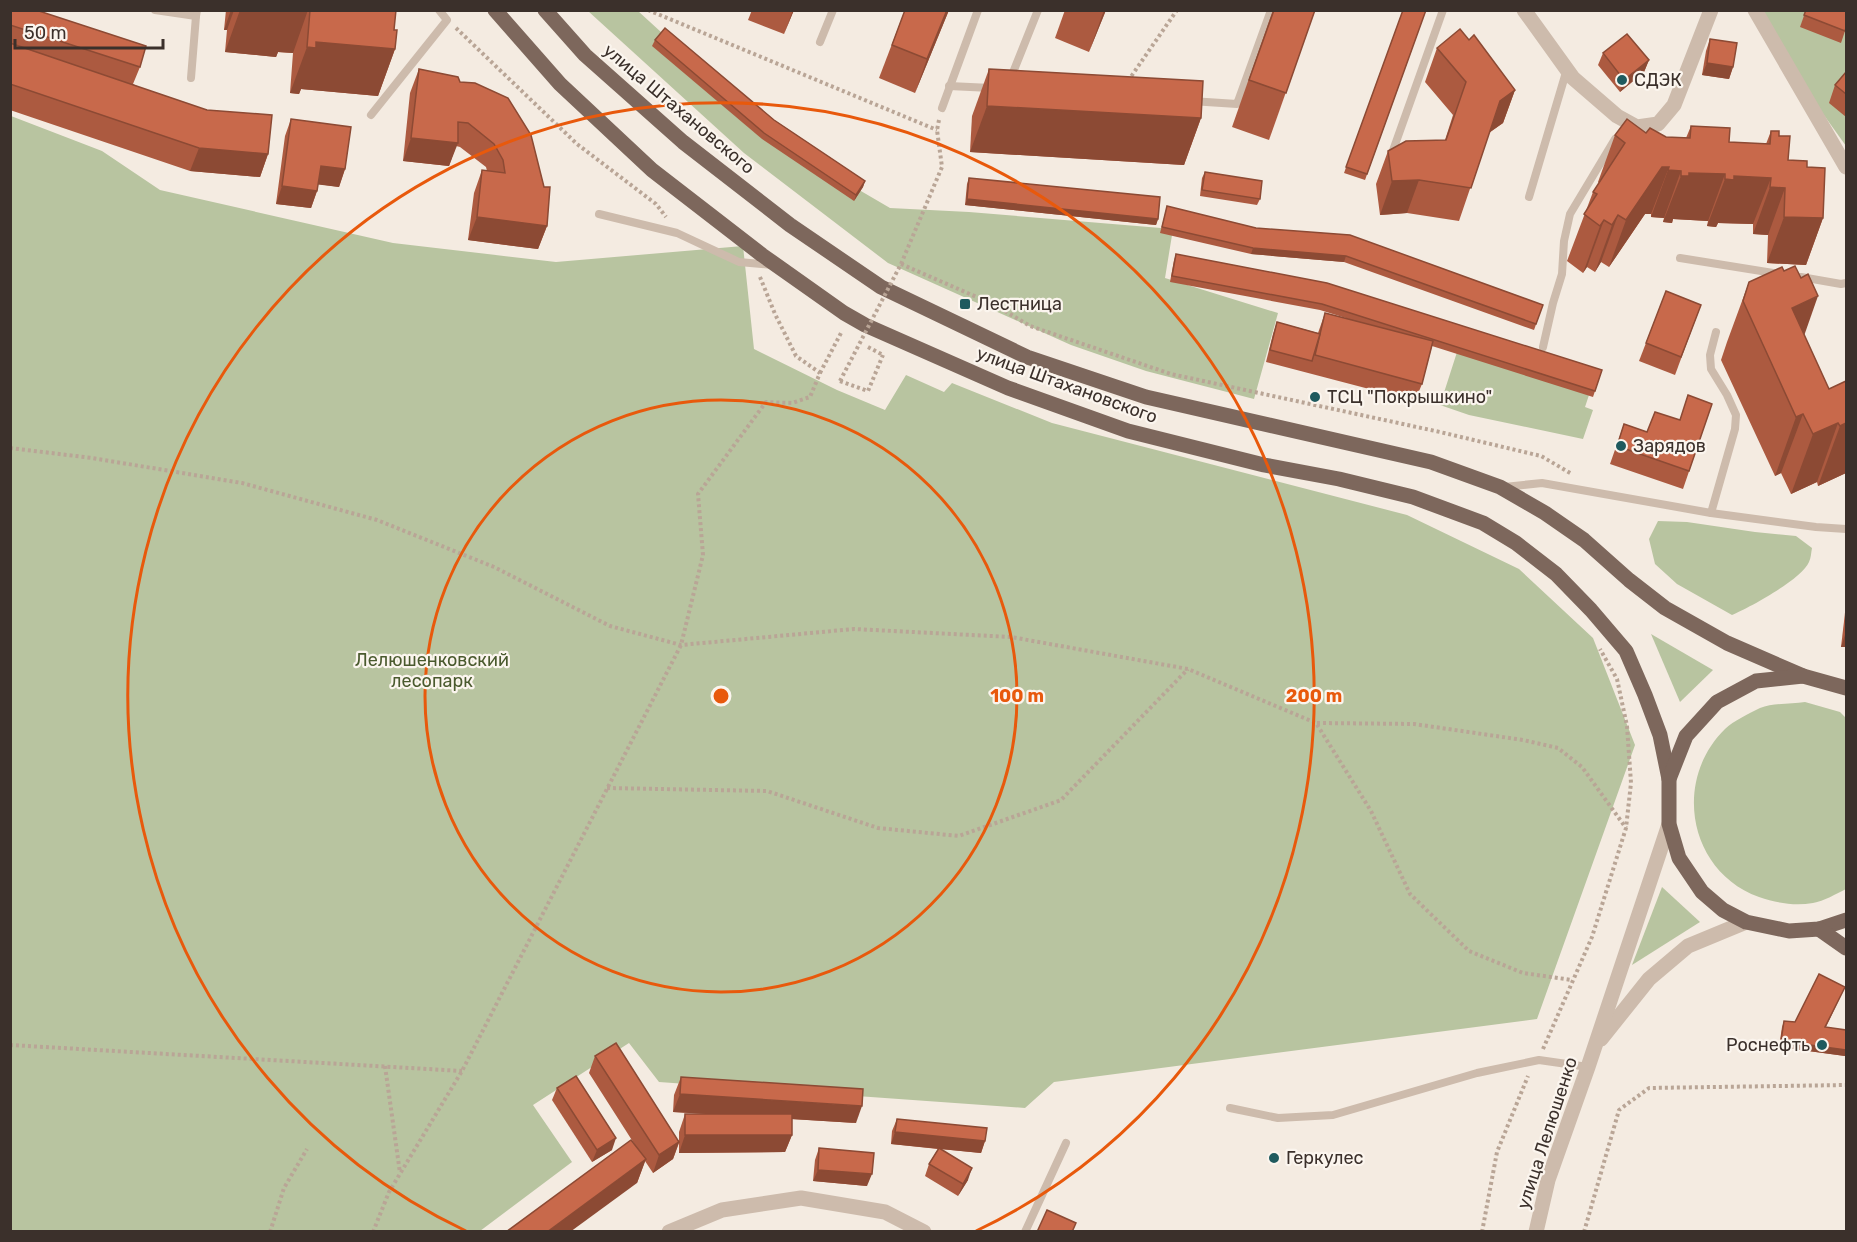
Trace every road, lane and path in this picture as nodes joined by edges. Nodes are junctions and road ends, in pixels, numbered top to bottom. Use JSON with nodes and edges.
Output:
{"nodes":[{"id":1,"x":155,"y":10,"type":"edge"},
{"id":2,"x":439,"y":10,"type":"edge"},
{"id":3,"x":495,"y":10,"type":"edge"},
{"id":4,"x":545,"y":10,"type":"edge"},
{"id":5,"x":648,"y":10,"type":"edge"},
{"id":6,"x":833,"y":10,"type":"edge"},
{"id":7,"x":978,"y":10,"type":"edge"},
{"id":8,"x":1038,"y":10,"type":"edge"},
{"id":9,"x":1177,"y":10,"type":"edge"},
{"id":10,"x":1271,"y":10,"type":"edge"},
{"id":11,"x":1443,"y":10,"type":"edge"},
{"id":12,"x":1524,"y":10,"type":"edge"},
{"id":13,"x":1711,"y":10,"type":"edge"},
{"id":14,"x":1755,"y":10,"type":"edge"},
{"id":15,"x":197,"y":13,"type":"edge"},
{"id":16,"x":447,"y":20,"type":"junction"},
{"id":17,"x":820,"y":42,"type":"dead end"},
{"id":18,"x":1567,"y":69,"type":"junction"},
{"id":19,"x":191,"y":78,"type":"dead end"},
{"id":20,"x":949,"y":86,"type":"junction"},
{"id":21,"x":1124,"y":87,"type":"edge"},
{"id":22,"x":995,"y":89,"type":"edge"},
{"id":23,"x":1006,"y":89,"type":"edge"},
{"id":24,"x":1178,"y":100,"type":"edge"},
{"id":25,"x":942,"y":108,"type":"joint"},
{"id":26,"x":372,"y":115,"type":"dead end"},
{"id":27,"x":1626,"y":121,"type":"junction"},
{"id":28,"x":937,"y":130,"type":"junction"},
{"id":29,"x":1388,"y":165,"type":"edge"},
{"id":30,"x":1846,"y":167,"type":"edge"},
{"id":31,"x":1529,"y":197,"type":"dead end"},
{"id":32,"x":599,"y":214,"type":"dead end"},
{"id":33,"x":676,"y":233,"type":"junction"},
{"id":34,"x":1680,"y":258,"type":"dead end"},
{"id":35,"x":901,"y":264,"type":"junction"},
{"id":36,"x":777,"y":266,"type":"junction"},
{"id":37,"x":1784,"y":275,"type":"edge"},
{"id":38,"x":1795,"y":276,"type":"edge"},
{"id":39,"x":760,"y":277,"type":"dead end"},
{"id":40,"x":1846,"y":283,"type":"edge"},
{"id":41,"x":1716,"y":332,"type":"dead end"},
{"id":42,"x":1543,"y":347,"type":"dead end"},
{"id":43,"x":886,"y":348,"type":"dead end"},
{"id":44,"x":883,"y":355,"type":"junction"},
{"id":45,"x":820,"y":373,"type":"junction"},
{"id":46,"x":10,"y":448,"type":"edge"},
{"id":47,"x":1582,"y":479,"type":"dead end"},
{"id":48,"x":1500,"y":487,"type":"junction"},
{"id":49,"x":1711,"y":513,"type":"junction"},
{"id":50,"x":1846,"y":529,"type":"edge"},
{"id":51,"x":1597,"y":644,"type":"dead end"},
{"id":52,"x":681,"y":645,"type":"junction"},
{"id":53,"x":1188,"y":669,"type":"junction"},
{"id":54,"x":1803,"y":675,"type":"junction"},
{"id":55,"x":1846,"y":688,"type":"edge"},
{"id":56,"x":1316,"y":723,"type":"junction"},
{"id":57,"x":1669,"y":779,"type":"junction"},
{"id":58,"x":607,"y":788,"type":"junction"},
{"id":59,"x":1669,"y":824,"type":"junction"},
{"id":60,"x":1626,"y":828,"type":"junction"},
{"id":61,"x":1846,"y":920,"type":"edge"},
{"id":62,"x":1746,"y":922,"type":"junction"},
{"id":63,"x":1819,"y":929,"type":"junction"},
{"id":64,"x":1846,"y":948,"type":"edge"},
{"id":65,"x":1572,"y":980,"type":"junction"},
{"id":66,"x":10,"y":1045,"type":"edge"},
{"id":67,"x":1595,"y":1046,"type":"junction"},
{"id":68,"x":1539,"y":1060,"type":"junction"},
{"id":69,"x":385,"y":1066,"type":"junction"},
{"id":70,"x":1588,"y":1067,"type":"junction"},
{"id":71,"x":462,"y":1071,"type":"junction"},
{"id":72,"x":1846,"y":1084,"type":"edge"},
{"id":73,"x":1230,"y":1108,"type":"dead end"},
{"id":74,"x":1066,"y":1143,"type":"dead end"},
{"id":75,"x":307,"y":1149,"type":"dead end"},
{"id":76,"x":400,"y":1174,"type":"junction"},
{"id":77,"x":270,"y":1232,"type":"edge"},
{"id":78,"x":373,"y":1232,"type":"edge"},
{"id":79,"x":669,"y":1232,"type":"edge"},
{"id":80,"x":924,"y":1232,"type":"edge"},
{"id":81,"x":1025,"y":1232,"type":"edge"},
{"id":82,"x":1482,"y":1232,"type":"edge"},
{"id":83,"x":1536,"y":1232,"type":"edge"},
{"id":84,"x":1584,"y":1232,"type":"edge"}],
"edges":[{"from":1,"to":15,"type":"lane"},
{"from":2,"to":16,"type":"lane"},
{"from":3,"to":36,"type":"main road","name":"улица Штахановского"},
{"from":4,"to":48,"type":"main road","name":"улица Штахановского"},
{"from":5,"to":28,"type":"path"},
{"from":6,"to":17,"type":"lane"},
{"from":7,"to":20,"type":"lane"},
{"from":8,"to":23,"type":"lane"},
{"from":9,"to":21,"type":"path"},
{"from":10,"to":24,"type":"lane"},
{"from":11,"to":29,"type":"lane"},
{"from":12,"to":18,"type":"street"},
{"from":13,"to":27,"type":"street"},
{"from":14,"to":30,"type":"street"},
{"from":15,"to":19,"type":"lane"},
{"from":16,"to":26,"type":"lane"},
{"from":16,"to":33,"type":"path"},
{"from":18,"to":27,"type":"street"},
{"from":18,"to":31,"type":"lane"},
{"from":20,"to":22,"type":"lane"},
{"from":20,"to":25,"type":"lane"},
{"from":25,"to":28,"type":"path"},
{"from":27,"to":42,"type":"lane"},
{"from":28,"to":35,"type":"path","bridge":true},
{"from":32,"to":33,"type":"lane"},
{"from":33,"to":36,"type":"lane"},
{"from":34,"to":37,"type":"lane"},
{"from":35,"to":44,"type":"path","bridge":true},
{"from":35,"to":47,"type":"path"},
{"from":36,"to":57,"type":"main road","name":"улица Штахановского"},
{"from":38,"to":40,"type":"lane"},
{"from":39,"to":45,"type":"path"},
{"from":41,"to":49,"type":"lane"},
{"from":43,"to":44,"type":"path"},
{"from":44,"to":45,"type":"path"},
{"from":45,"to":52,"type":"path"},
{"from":46,"to":52,"type":"path"},
{"from":48,"to":49,"type":"lane"},
{"from":48,"to":54,"type":"main road","name":"улица Штахановского"},
{"from":49,"to":50,"type":"lane"},
{"from":51,"to":60,"type":"path"},
{"from":52,"to":53,"type":"path"},
{"from":52,"to":58,"type":"path"},
{"from":53,"to":56,"type":"path"},
{"from":53,"to":58,"type":"path"},
{"from":54,"to":55,"type":"main road","name":"улица Штахановского"},
{"from":54,"to":57,"type":"main road"},
{"from":56,"to":60,"type":"path"},
{"from":56,"to":65,"type":"path"},
{"from":57,"to":59,"type":"main road"},
{"from":58,"to":71,"type":"path"},
{"from":59,"to":62,"type":"main road"},
{"from":59,"to":67,"type":"street","name":"улица Лелюшенко"},
{"from":60,"to":65,"type":"path"},
{"from":61,"to":63,"type":"main road"},
{"from":62,"to":63,"type":"main road"},
{"from":62,"to":67,"type":"street"},
{"from":63,"to":64,"type":"main road"},
{"from":65,"to":68,"type":"path"},
{"from":66,"to":69,"type":"path"},
{"from":67,"to":70,"type":"street","name":"улица Лелюшенко"},
{"from":68,"to":70,"type":"lane"},
{"from":68,"to":73,"type":"lane"},
{"from":68,"to":82,"type":"path"},
{"from":69,"to":71,"type":"path"},
{"from":69,"to":76,"type":"path"},
{"from":70,"to":83,"type":"street","name":"улица Лелюшенко"},
{"from":71,"to":76,"type":"path"},
{"from":72,"to":84,"type":"path"},
{"from":74,"to":81,"type":"lane"},
{"from":75,"to":77,"type":"path"},
{"from":76,"to":78,"type":"path"},
{"from":79,"to":80,"type":"street"}]}
